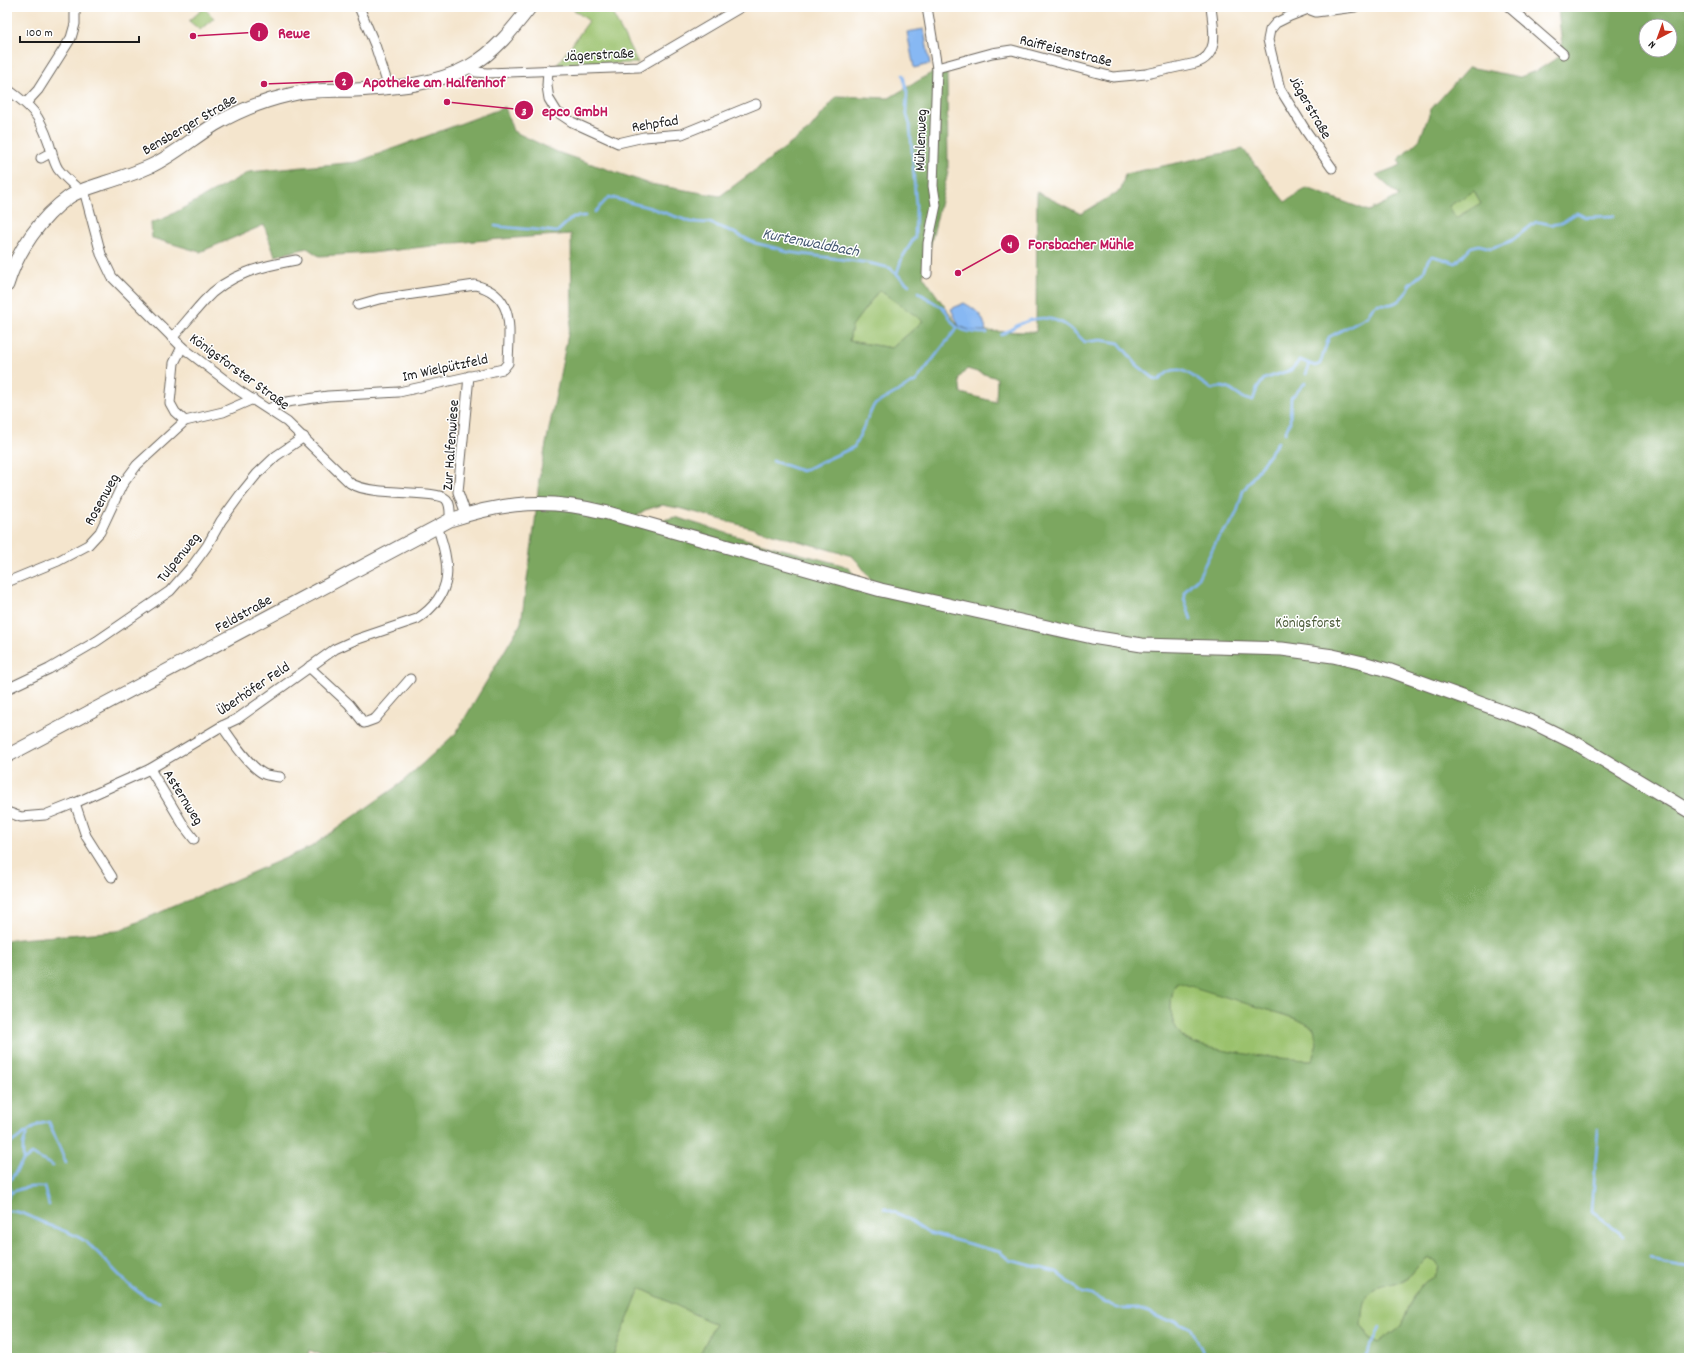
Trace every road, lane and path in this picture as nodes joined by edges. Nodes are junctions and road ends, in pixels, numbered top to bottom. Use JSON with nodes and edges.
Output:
{"nodes":[{"id":1,"x":75,"y":7,"type":"edge"},
{"id":2,"x":359,"y":7,"type":"edge"},
{"id":3,"x":530,"y":7,"type":"edge"},
{"id":4,"x":741,"y":7,"type":"edge"},
{"id":5,"x":927,"y":7,"type":"edge"},
{"id":6,"x":1211,"y":7,"type":"edge"},
{"id":7,"x":1355,"y":7,"type":"edge"},
{"id":8,"x":1509,"y":7,"type":"edge"},
{"id":9,"x":1307,"y":8,"type":"edge"},
{"id":10,"x":1563,"y":54,"type":"dead end"},
{"id":11,"x":469,"y":67,"type":"junction"},
{"id":12,"x":937,"y":68,"type":"junction"},
{"id":13,"x":548,"y":70,"type":"junction"},
{"id":14,"x":389,"y":88,"type":"junction"},
{"id":15,"x":7,"y":90,"type":"edge"},
{"id":16,"x":26,"y":103,"type":"junction"},
{"id":17,"x":756,"y":104,"type":"dead end"},
{"id":18,"x":52,"y":152,"type":"junction"},
{"id":19,"x":41,"y":158,"type":"dead end"},
{"id":20,"x":1332,"y":168,"type":"dead end"},
{"id":21,"x":82,"y":190,"type":"junction"},
{"id":22,"x":296,"y":260,"type":"dead end"},
{"id":23,"x":927,"y":274,"type":"dead end"},
{"id":24,"x":7,"y":285,"type":"edge"},
{"id":25,"x":358,"y":305,"type":"dead end"},
{"id":26,"x":172,"y":338,"type":"junction"},
{"id":27,"x":182,"y":348,"type":"junction"},
{"id":28,"x":469,"y":376,"type":"junction"},
{"id":29,"x":253,"y":399,"type":"junction"},
{"id":30,"x":269,"y":409,"type":"junction"},
{"id":31,"x":185,"y":421,"type":"junction"},
{"id":32,"x":304,"y":437,"type":"junction"},
{"id":33,"x":458,"y":492,"type":"junction"},
{"id":34,"x":444,"y":498,"type":"junction"},
{"id":35,"x":466,"y":514,"type":"junction"},
{"id":36,"x":450,"y":520,"type":"junction"},
{"id":37,"x":437,"y":526,"type":"junction"},
{"id":38,"x":7,"y":582,"type":"edge"},
{"id":39,"x":309,"y":667,"type":"junction"},
{"id":40,"x":410,"y":678,"type":"dead end"},
{"id":41,"x":7,"y":689,"type":"edge"},
{"id":42,"x":222,"y":726,"type":"junction"},
{"id":43,"x":7,"y":756,"type":"edge"},
{"id":44,"x":150,"y":769,"type":"junction"},
{"id":45,"x":280,"y":777,"type":"dead end"},
{"id":46,"x":74,"y":803,"type":"junction"},
{"id":47,"x":1689,"y":811,"type":"edge"},
{"id":48,"x":7,"y":812,"type":"edge"},
{"id":49,"x":194,"y":839,"type":"dead end"},
{"id":50,"x":112,"y":877,"type":"dead end"}],
"edges":[{"from":1,"to":16,"type":"street"},
{"from":2,"to":14,"type":"street"},
{"from":3,"to":11,"type":"main road","name":"Bensberger Straße"},
{"from":4,"to":13,"type":"street","name":"Jägerstraße"},
{"from":5,"to":12,"type":"street","name":"Mühlenweg"},
{"from":6,"to":12,"type":"street","name":"Raiffeisenstraße"},
{"from":7,"to":9,"type":"street","name":"Jägerstraße"},
{"from":8,"to":10,"type":"street"},
{"from":9,"to":20,"type":"street","name":"Jägerstraße"},
{"from":11,"to":13,"type":"street","name":"Jägerstraße"},
{"from":11,"to":14,"type":"main road","name":"Bensberger Straße"},
{"from":12,"to":23,"type":"street","name":"Mühlenweg"},
{"from":13,"to":17,"type":"street","name":"Rehpfad"},
{"from":14,"to":21,"type":"main road","name":"Bensberger Straße"},
{"from":15,"to":16,"type":"street"},
{"from":16,"to":18,"type":"street"},
{"from":18,"to":19,"type":"street"},
{"from":18,"to":21,"type":"street"},
{"from":21,"to":24,"type":"main road","name":"Bensberger Straße"},
{"from":21,"to":26,"type":"street","name":"Königsforster Straße"},
{"from":22,"to":26,"type":"street"},
{"from":25,"to":28,"type":"street","name":"Im Wielpützfeld"},
{"from":26,"to":27,"type":"street","name":"Königsforster Straße"},
{"from":27,"to":29,"type":"street","name":"Königsforster Straße"},
{"from":27,"to":31,"type":"street"},
{"from":28,"to":30,"type":"street","name":"Im Wielpützfeld"},
{"from":28,"to":33,"type":"street","name":"Zur Halfenwiese"},
{"from":29,"to":30,"type":"street","name":"Königsforster Straße"},
{"from":29,"to":31,"type":"street","name":"Rosenweg"},
{"from":30,"to":32,"type":"street","name":"Königsforster Straße"},
{"from":31,"to":38,"type":"street","name":"Rosenweg"},
{"from":32,"to":34,"type":"street","name":"Königsforster Straße"},
{"from":32,"to":41,"type":"street","name":"Tulpenweg"},
{"from":33,"to":34,"type":"street"},
{"from":33,"to":35,"type":"street","name":"Zur Halfenwiese"},
{"from":34,"to":36,"type":"street"},
{"from":35,"to":36,"type":"main road","name":"Feldstraße"},
{"from":35,"to":47,"type":"main road","name":"Feldstraße"},
{"from":36,"to":37,"type":"main road","name":"Feldstraße"},
{"from":37,"to":39,"type":"street","name":"Überhöfer Feld"},
{"from":37,"to":43,"type":"main road","name":"Feldstraße"},
{"from":39,"to":40,"type":"street"},
{"from":39,"to":42,"type":"street","name":"Überhöfer Feld"},
{"from":42,"to":44,"type":"street","name":"Überhöfer Feld"},
{"from":42,"to":45,"type":"street"},
{"from":44,"to":46,"type":"street","name":"Überhöfer Feld"},
{"from":44,"to":49,"type":"street","name":"Asternweg"},
{"from":46,"to":48,"type":"street","name":"Überhöfer Feld"},
{"from":46,"to":50,"type":"street"}]}
